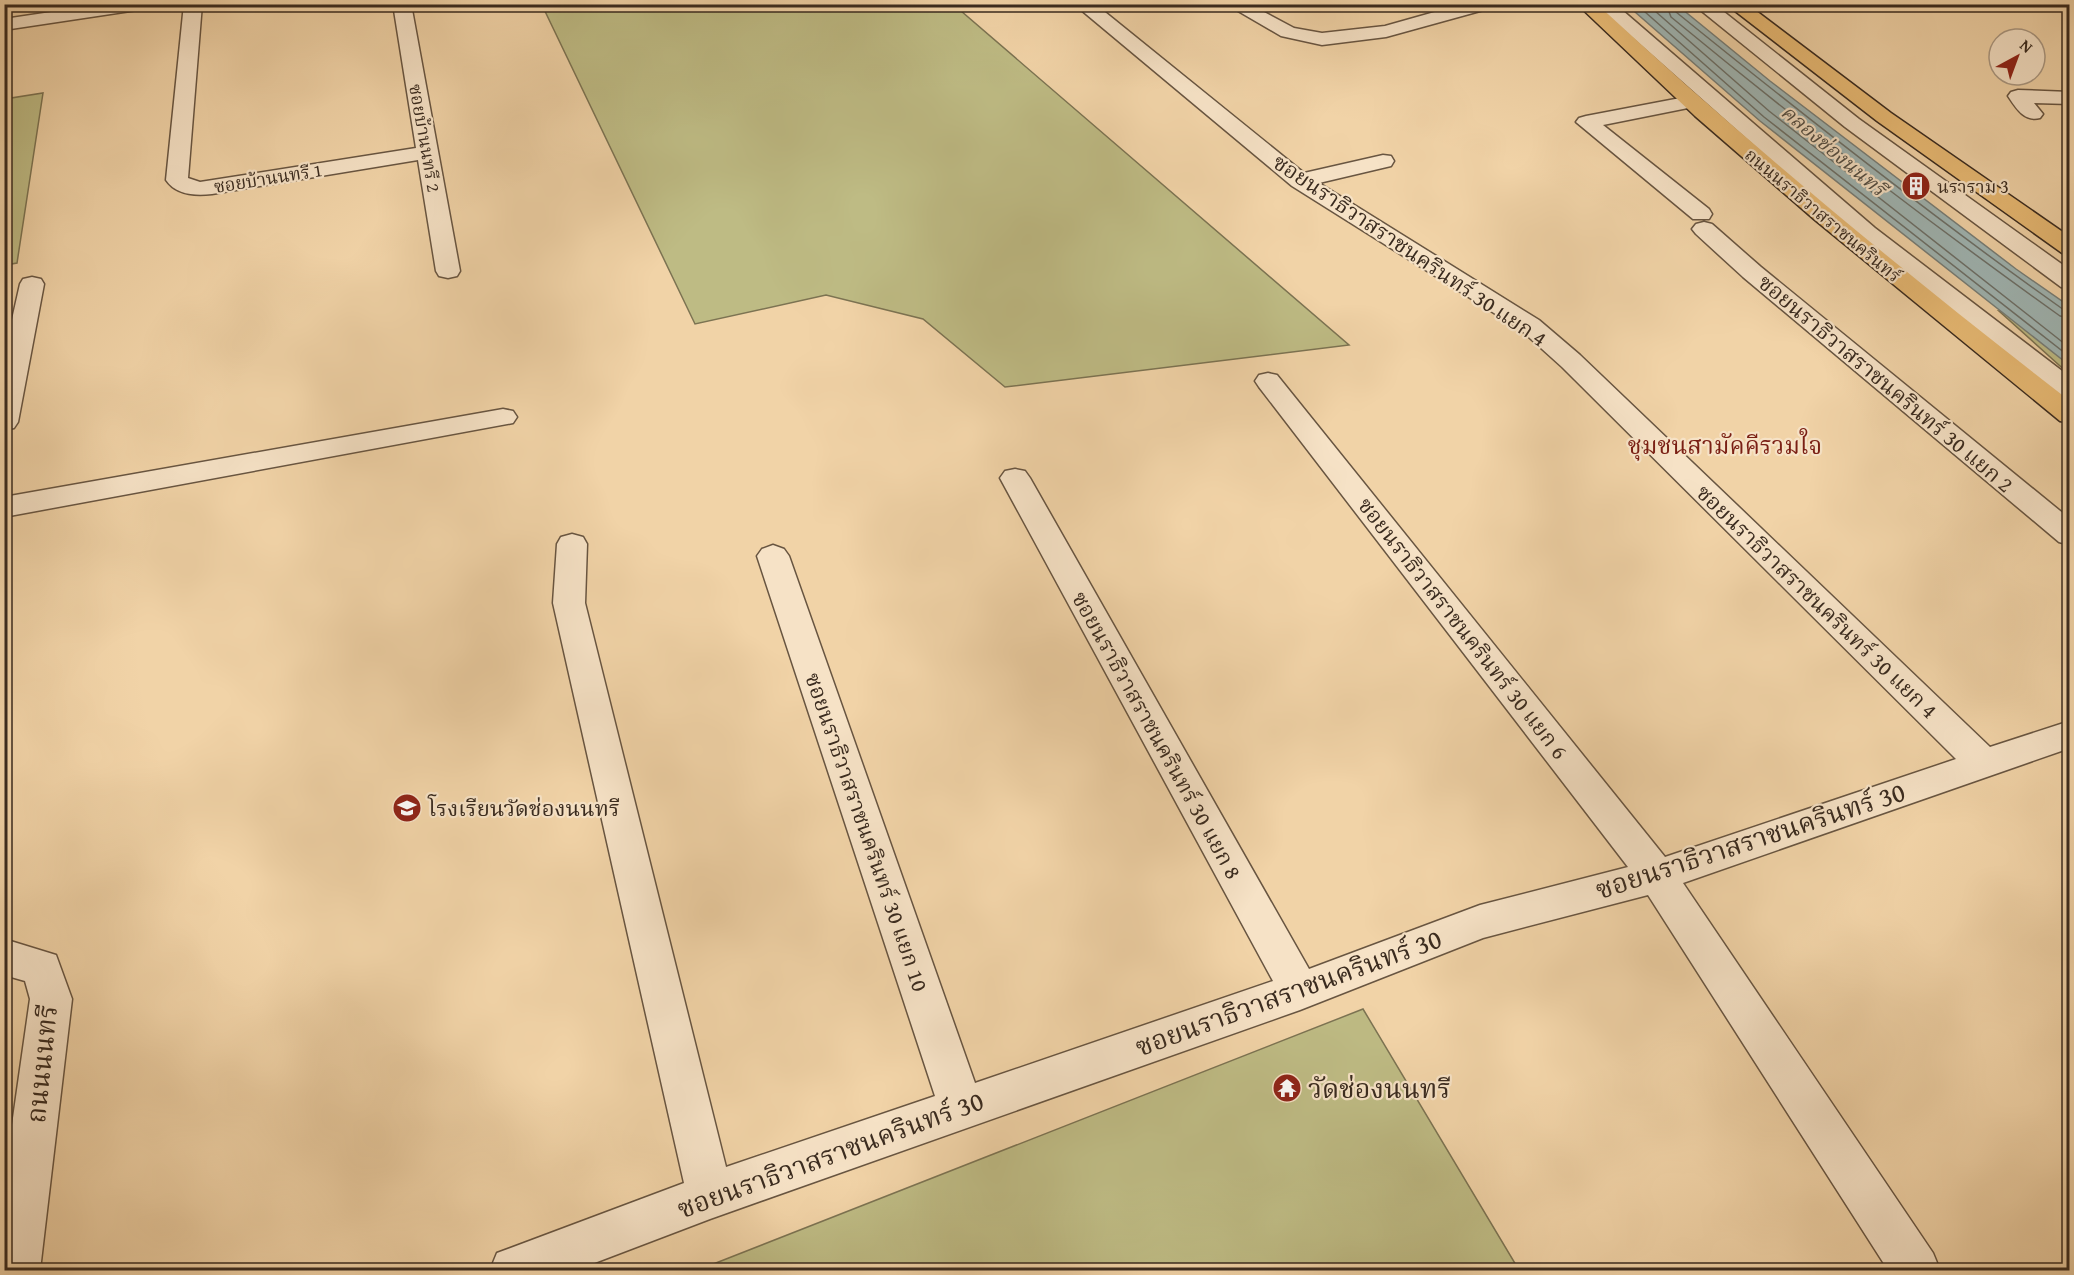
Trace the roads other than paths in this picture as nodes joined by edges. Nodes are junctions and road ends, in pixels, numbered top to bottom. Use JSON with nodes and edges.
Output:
{"nodes":[{"id":1,"x":144,"y":4,"type":"edge"},
{"id":2,"x":193,"y":4,"type":"edge"},
{"id":3,"x":402,"y":4,"type":"edge"},
{"id":4,"x":1083,"y":4,"type":"edge"},
{"id":5,"x":1236,"y":4,"type":"edge"},
{"id":6,"x":1485,"y":4,"type":"edge"},
{"id":7,"x":1586,"y":4,"type":"edge"},
{"id":8,"x":1604,"y":4,"type":"edge"},
{"id":9,"x":1702,"y":4,"type":"edge"},
{"id":10,"x":1735,"y":4,"type":"edge"},
{"id":11,"x":4,"y":25,"type":"edge"},
{"id":12,"x":2070,"y":98,"type":"edge"},
{"id":13,"x":1691,"y":102,"type":"junction"},
{"id":14,"x":2033,"y":114,"type":"dead end"},
{"id":15,"x":428,"y":152,"type":"junction"},
{"id":16,"x":1383,"y":161,"type":"dead end"},
{"id":17,"x":1300,"y":181,"type":"junction"},
{"id":18,"x":2070,"y":248,"type":"edge"},
{"id":19,"x":448,"y":271,"type":"dead end"},
{"id":20,"x":2070,"y":282,"type":"edge"},
{"id":21,"x":33,"y":284,"type":"dead end"},
{"id":22,"x":1268,"y":381,"type":"dead end"},
{"id":23,"x":2070,"y":390,"type":"edge"},
{"id":24,"x":2070,"y":415,"type":"edge"},
{"id":25,"x":503,"y":417,"type":"dead end"},
{"id":26,"x":4,"y":422,"type":"edge"},
{"id":27,"x":1015,"y":478,"type":"dead end"},
{"id":28,"x":4,"y":507,"type":"edge"},
{"id":29,"x":2070,"y":535,"type":"edge"},
{"id":30,"x":572,"y":544,"type":"dead end"},
{"id":31,"x":773,"y":556,"type":"dead end"},
{"id":32,"x":2070,"y":734,"type":"edge"},
{"id":33,"x":1982,"y":762,"type":"junction"},
{"id":34,"x":1657,"y":876,"type":"junction"},
{"id":35,"x":4,"y":957,"type":"edge"},
{"id":36,"x":1300,"y":992,"type":"junction"},
{"id":37,"x":961,"y":1107,"type":"junction"},
{"id":38,"x":710,"y":1196,"type":"junction"},
{"id":39,"x":16,"y":1270,"type":"edge"},
{"id":40,"x":514,"y":1270,"type":"edge"},
{"id":41,"x":1916,"y":1270,"type":"edge"}],
"edges":[{"from":1,"to":11,"type":"street"},
{"from":2,"to":15,"type":"street","name":"ซอยบ้านนทรี 1"},
{"from":3,"to":15,"type":"street","name":"ซอยบ้านนทรี 2"},
{"from":4,"to":17,"type":"street","name":"ซอยนราธิวาสราชนครินทร์ 30 แยก 4"},
{"from":5,"to":6,"type":"street"},
{"from":7,"to":13,"type":"main road","name":"ถนนนราธิวาสราชนครินทร์"},
{"from":8,"to":23,"type":"street"},
{"from":9,"to":20,"type":"street"},
{"from":10,"to":18,"type":"main road"},
{"from":12,"to":14,"type":"street"},
{"from":13,"to":24,"type":"main road","name":"ถนนนราธิวาสราชนครินทร์"},
{"from":13,"to":29,"type":"street","name":"ซอยนราธิวาสราชนครินทร์ 30 แยก 2"},
{"from":15,"to":19,"type":"street","name":"ซอยบ้านนทรี 2"},
{"from":16,"to":17,"type":"street"},
{"from":17,"to":33,"type":"street","name":"ซอยนราธิวาสราชนครินทร์ 30 แยก 4"},
{"from":21,"to":26,"type":"street"},
{"from":22,"to":34,"type":"street","name":"ซอยนราธิวาสราชนครินทร์ 30 แยก 6"},
{"from":25,"to":28,"type":"street"},
{"from":27,"to":36,"type":"street","name":"ซอยนราธิวาสราชนครินทร์ 30 แยก 8"},
{"from":30,"to":38,"type":"street"},
{"from":31,"to":37,"type":"street","name":"ซอยนราธิวาสราชนครินทร์ 30 แยก 10"},
{"from":32,"to":33,"type":"street","name":"ซอยนราธิวาสราชนครินทร์ 30"},
{"from":33,"to":34,"type":"street","name":"ซอยนราธิวาสราชนครินทร์ 30"},
{"from":34,"to":36,"type":"street","name":"ซอยนราธิวาสราชนครินทร์ 30"},
{"from":34,"to":41,"type":"street","name":"ซอยนราธิวาสราชนครินทร์ 30 แยก 6"},
{"from":35,"to":39,"type":"street","name":"ถนนนนทรี"},
{"from":36,"to":37,"type":"street","name":"ซอยนราธิวาสราชนครินทร์ 30"},
{"from":37,"to":38,"type":"street","name":"ซอยนราธิวาสราชนครินทร์ 30"},
{"from":38,"to":40,"type":"street","name":"ซอยนราธิวาสราชนครินทร์ 30"}]}
